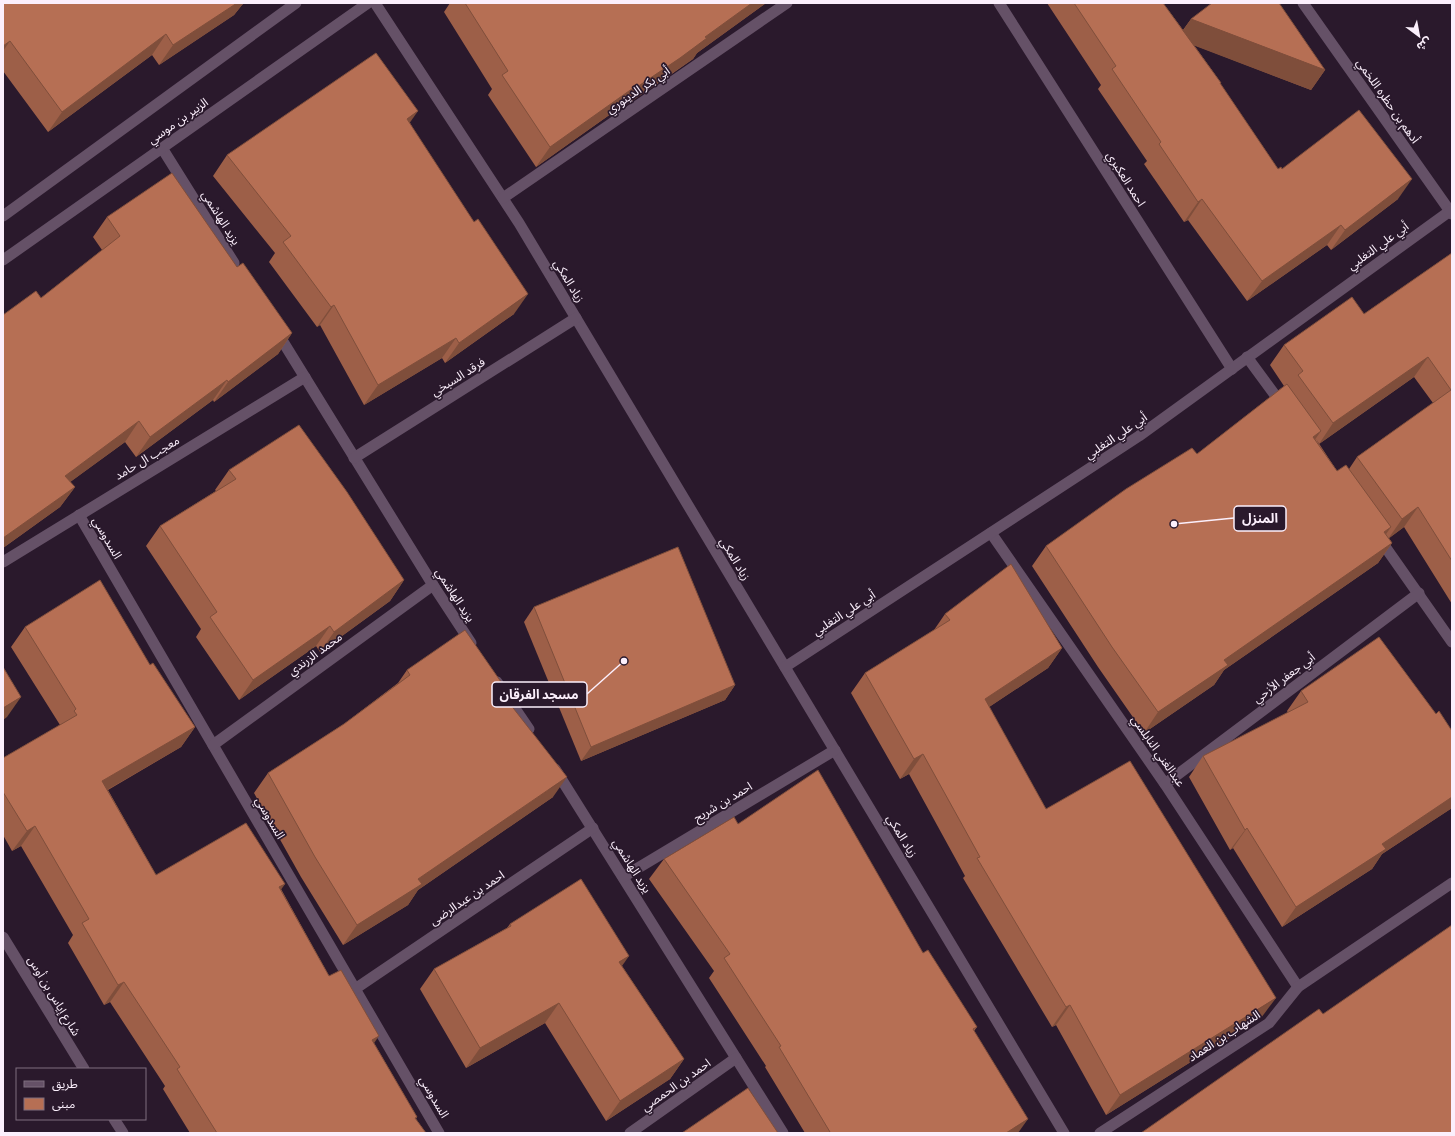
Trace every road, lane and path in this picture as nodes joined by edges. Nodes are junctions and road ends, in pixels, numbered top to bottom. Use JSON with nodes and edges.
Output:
{"nodes":[{"id":1,"x":296,"y":3,"type":"edge"},
{"id":2,"x":368,"y":3,"type":"edge"},
{"id":3,"x":375,"y":3,"type":"edge"},
{"id":4,"x":787,"y":3,"type":"edge"},
{"id":5,"x":999,"y":3,"type":"edge"},
{"id":6,"x":1303,"y":3,"type":"edge"},
{"id":7,"x":162,"y":148,"type":"junction"},
{"id":8,"x":503,"y":198,"type":"junction"},
{"id":9,"x":1451,"y":212,"type":"edge"},
{"id":10,"x":3,"y":216,"type":"edge"},
{"id":11,"x":3,"y":260,"type":"edge"},
{"id":12,"x":238,"y":270,"type":"edge"},
{"id":13,"x":576,"y":318,"type":"junction"},
{"id":14,"x":271,"y":323,"type":"edge"},
{"id":15,"x":1247,"y":357,"type":"junction"},
{"id":16,"x":1232,"y":369,"type":"junction"},
{"id":17,"x":305,"y":377,"type":"junction"},
{"id":18,"x":1289,"y":414,"type":"edge"},
{"id":19,"x":354,"y":458,"type":"junction"},
{"id":20,"x":79,"y":515,"type":"junction"},
{"id":21,"x":1373,"y":529,"type":"edge"},
{"id":22,"x":990,"y":533,"type":"junction"},
{"id":23,"x":3,"y":562,"type":"edge"},
{"id":24,"x":432,"y":585,"type":"junction"},
{"id":25,"x":1419,"y":593,"type":"junction"},
{"id":26,"x":1452,"y":642,"type":"edge"},
{"id":27,"x":477,"y":651,"type":"edge"},
{"id":28,"x":785,"y":667,"type":"junction"},
{"id":29,"x":490,"y":671,"type":"edge"},
{"id":30,"x":534,"y":737,"type":"edge"},
{"id":31,"x":213,"y":745,"type":"junction"},
{"id":32,"x":835,"y":750,"type":"junction"},
{"id":33,"x":547,"y":757,"type":"edge"},
{"id":34,"x":1165,"y":784,"type":"junction"},
{"id":35,"x":593,"y":828,"type":"junction"},
{"id":36,"x":624,"y":877,"type":"junction"},
{"id":37,"x":1452,"y":883,"type":"edge"},
{"id":38,"x":3,"y":937,"type":"edge"},
{"id":39,"x":1298,"y":987,"type":"junction"},
{"id":40,"x":355,"y":989,"type":"junction"},
{"id":41,"x":736,"y":1058,"type":"junction"},
{"id":42,"x":83,"y":1068,"type":"edge"},
{"id":43,"x":115,"y":1120,"type":"edge"},
{"id":44,"x":123,"y":1133,"type":"edge"},
{"id":45,"x":439,"y":1133,"type":"edge"},
{"id":46,"x":630,"y":1133,"type":"edge"},
{"id":47,"x":782,"y":1133,"type":"edge"},
{"id":48,"x":1064,"y":1133,"type":"edge"},
{"id":49,"x":1100,"y":1133,"type":"edge"}],
"edges":[{"from":1,"to":10,"type":"street"},
{"from":2,"to":7,"type":"street","name":"الزبير بن موسي"},
{"from":3,"to":8,"type":"street","name":"زياد المكي"},
{"from":4,"to":8,"type":"street","name":"أبي بكر الدينوري"},
{"from":5,"to":16,"type":"street","name":"احمد العكبري"},
{"from":6,"to":9,"type":"street","name":"أدهم بن حظره اللخمي"},
{"from":7,"to":11,"type":"street","name":"الزبير بن موسي"},
{"from":7,"to":12,"type":"street","name":"يزيد الهاشمي"},
{"from":8,"to":13,"type":"street","name":"زياد المكي"},
{"from":9,"to":15,"type":"street","name":"أبي علي التغلبي"},
{"from":13,"to":19,"type":"street","name":"فرقد السبخي"},
{"from":13,"to":28,"type":"street","name":"زياد المكي"},
{"from":14,"to":17,"type":"street","name":"يزيد الهاشمي"},
{"from":15,"to":16,"type":"street","name":"أبي علي التغلبي"},
{"from":15,"to":18,"type":"street"},
{"from":16,"to":22,"type":"street","name":"أبي علي التغلبي"},
{"from":17,"to":19,"type":"street","name":"يزيد الهاشمي"},
{"from":17,"to":20,"type":"street","name":"معجب ال حامد"},
{"from":19,"to":24,"type":"street","name":"يزيد الهاشمي"},
{"from":20,"to":23,"type":"street","name":"معجب ال حامد"},
{"from":20,"to":31,"type":"street","name":"السدوسي"},
{"from":21,"to":25,"type":"street"},
{"from":22,"to":28,"type":"street","name":"أبي علي التغلبي"},
{"from":22,"to":34,"type":"street","name":"عبدالغني النابلسي"},
{"from":24,"to":27,"type":"street","name":"يزيد الهاشمي"},
{"from":24,"to":31,"type":"street","name":"محمد الزرندي"},
{"from":25,"to":26,"type":"street"},
{"from":25,"to":34,"type":"street","name":"أبي جعفر الأزحي"},
{"from":28,"to":32,"type":"street","name":"زياد المكي"},
{"from":29,"to":30,"type":"street"},
{"from":31,"to":40,"type":"street","name":"السدوسي"},
{"from":32,"to":36,"type":"street","name":"احمد بن شريح"},
{"from":32,"to":48,"type":"street","name":"زياد المكي"},
{"from":33,"to":35,"type":"street","name":"يزيد الهاشمي"},
{"from":34,"to":39,"type":"street","name":"عبدالغني النابلسي"},
{"from":35,"to":36,"type":"street","name":"يزيد الهاشمي"},
{"from":35,"to":40,"type":"street","name":"احمد بن عبدالرضى"},
{"from":36,"to":41,"type":"street","name":"يزيد الهاشمي"},
{"from":37,"to":39,"type":"street","name":"الشهاب بن العماد"},
{"from":38,"to":42,"type":"street","name":"شارع إياس بن أوس"},
{"from":39,"to":49,"type":"street","name":"الشهاب بن العماد"},
{"from":40,"to":45,"type":"street","name":"السدوسي"},
{"from":41,"to":46,"type":"street","name":"احمد بن الحمصي"},
{"from":41,"to":47,"type":"street","name":"يزيد الهاشمي"},
{"from":43,"to":44,"type":"street"}]}
